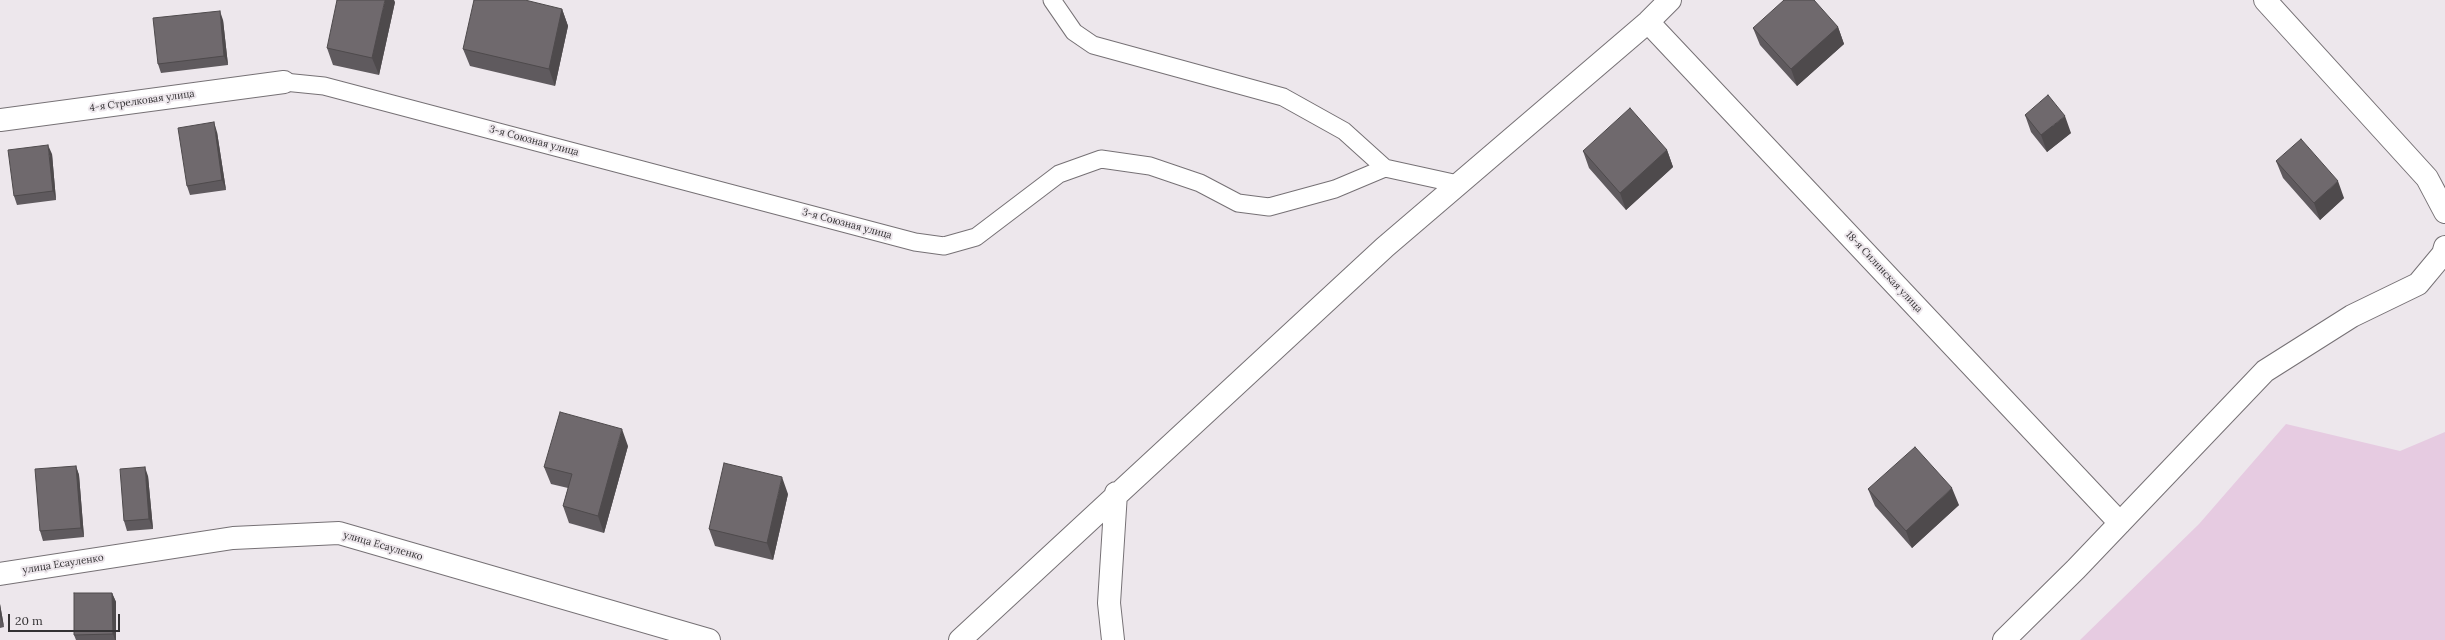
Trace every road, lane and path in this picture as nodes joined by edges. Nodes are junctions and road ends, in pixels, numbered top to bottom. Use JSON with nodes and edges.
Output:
{"nodes":[{"id":1,"x":1052,"y":0,"type":"edge"},
{"id":2,"x":1670,"y":0,"type":"edge"},
{"id":3,"x":2265,"y":0,"type":"edge"},
{"id":4,"x":1648,"y":22,"type":"junction"},
{"id":5,"x":284,"y":82,"type":"joint"},
{"id":6,"x":0,"y":120,"type":"edge"},
{"id":7,"x":1385,"y":168,"type":"junction"},
{"id":8,"x":1458,"y":184,"type":"junction"},
{"id":9,"x":2445,"y":212,"type":"edge"},
{"id":10,"x":2445,"y":247,"type":"edge"},
{"id":11,"x":1116,"y":493,"type":"junction"},
{"id":12,"x":2120,"y":523,"type":"junction"},
{"id":13,"x":0,"y":574,"type":"edge"},
{"id":14,"x":709,"y":640,"type":"edge"},
{"id":15,"x":960,"y":640,"type":"edge"},
{"id":16,"x":1113,"y":640,"type":"edge"},
{"id":17,"x":2004,"y":640,"type":"edge"}],
"edges":[{"from":1,"to":7,"type":"lane"},
{"from":2,"to":4,"type":"street"},
{"from":3,"to":9,"type":"street"},
{"from":4,"to":8,"type":"street"},
{"from":4,"to":12,"type":"street","name":"18-я Силинская улица"},
{"from":5,"to":6,"type":"street","name":"4-я Стрелковая улица"},
{"from":5,"to":7,"type":"lane","name":"3-я Союзная улица"},
{"from":7,"to":8,"type":"lane"},
{"from":8,"to":11,"type":"street"},
{"from":10,"to":12,"type":"street"},
{"from":11,"to":15,"type":"street"},
{"from":11,"to":16,"type":"street"},
{"from":12,"to":17,"type":"street"},
{"from":13,"to":14,"type":"street","name":"улица Есауленко"}]}
